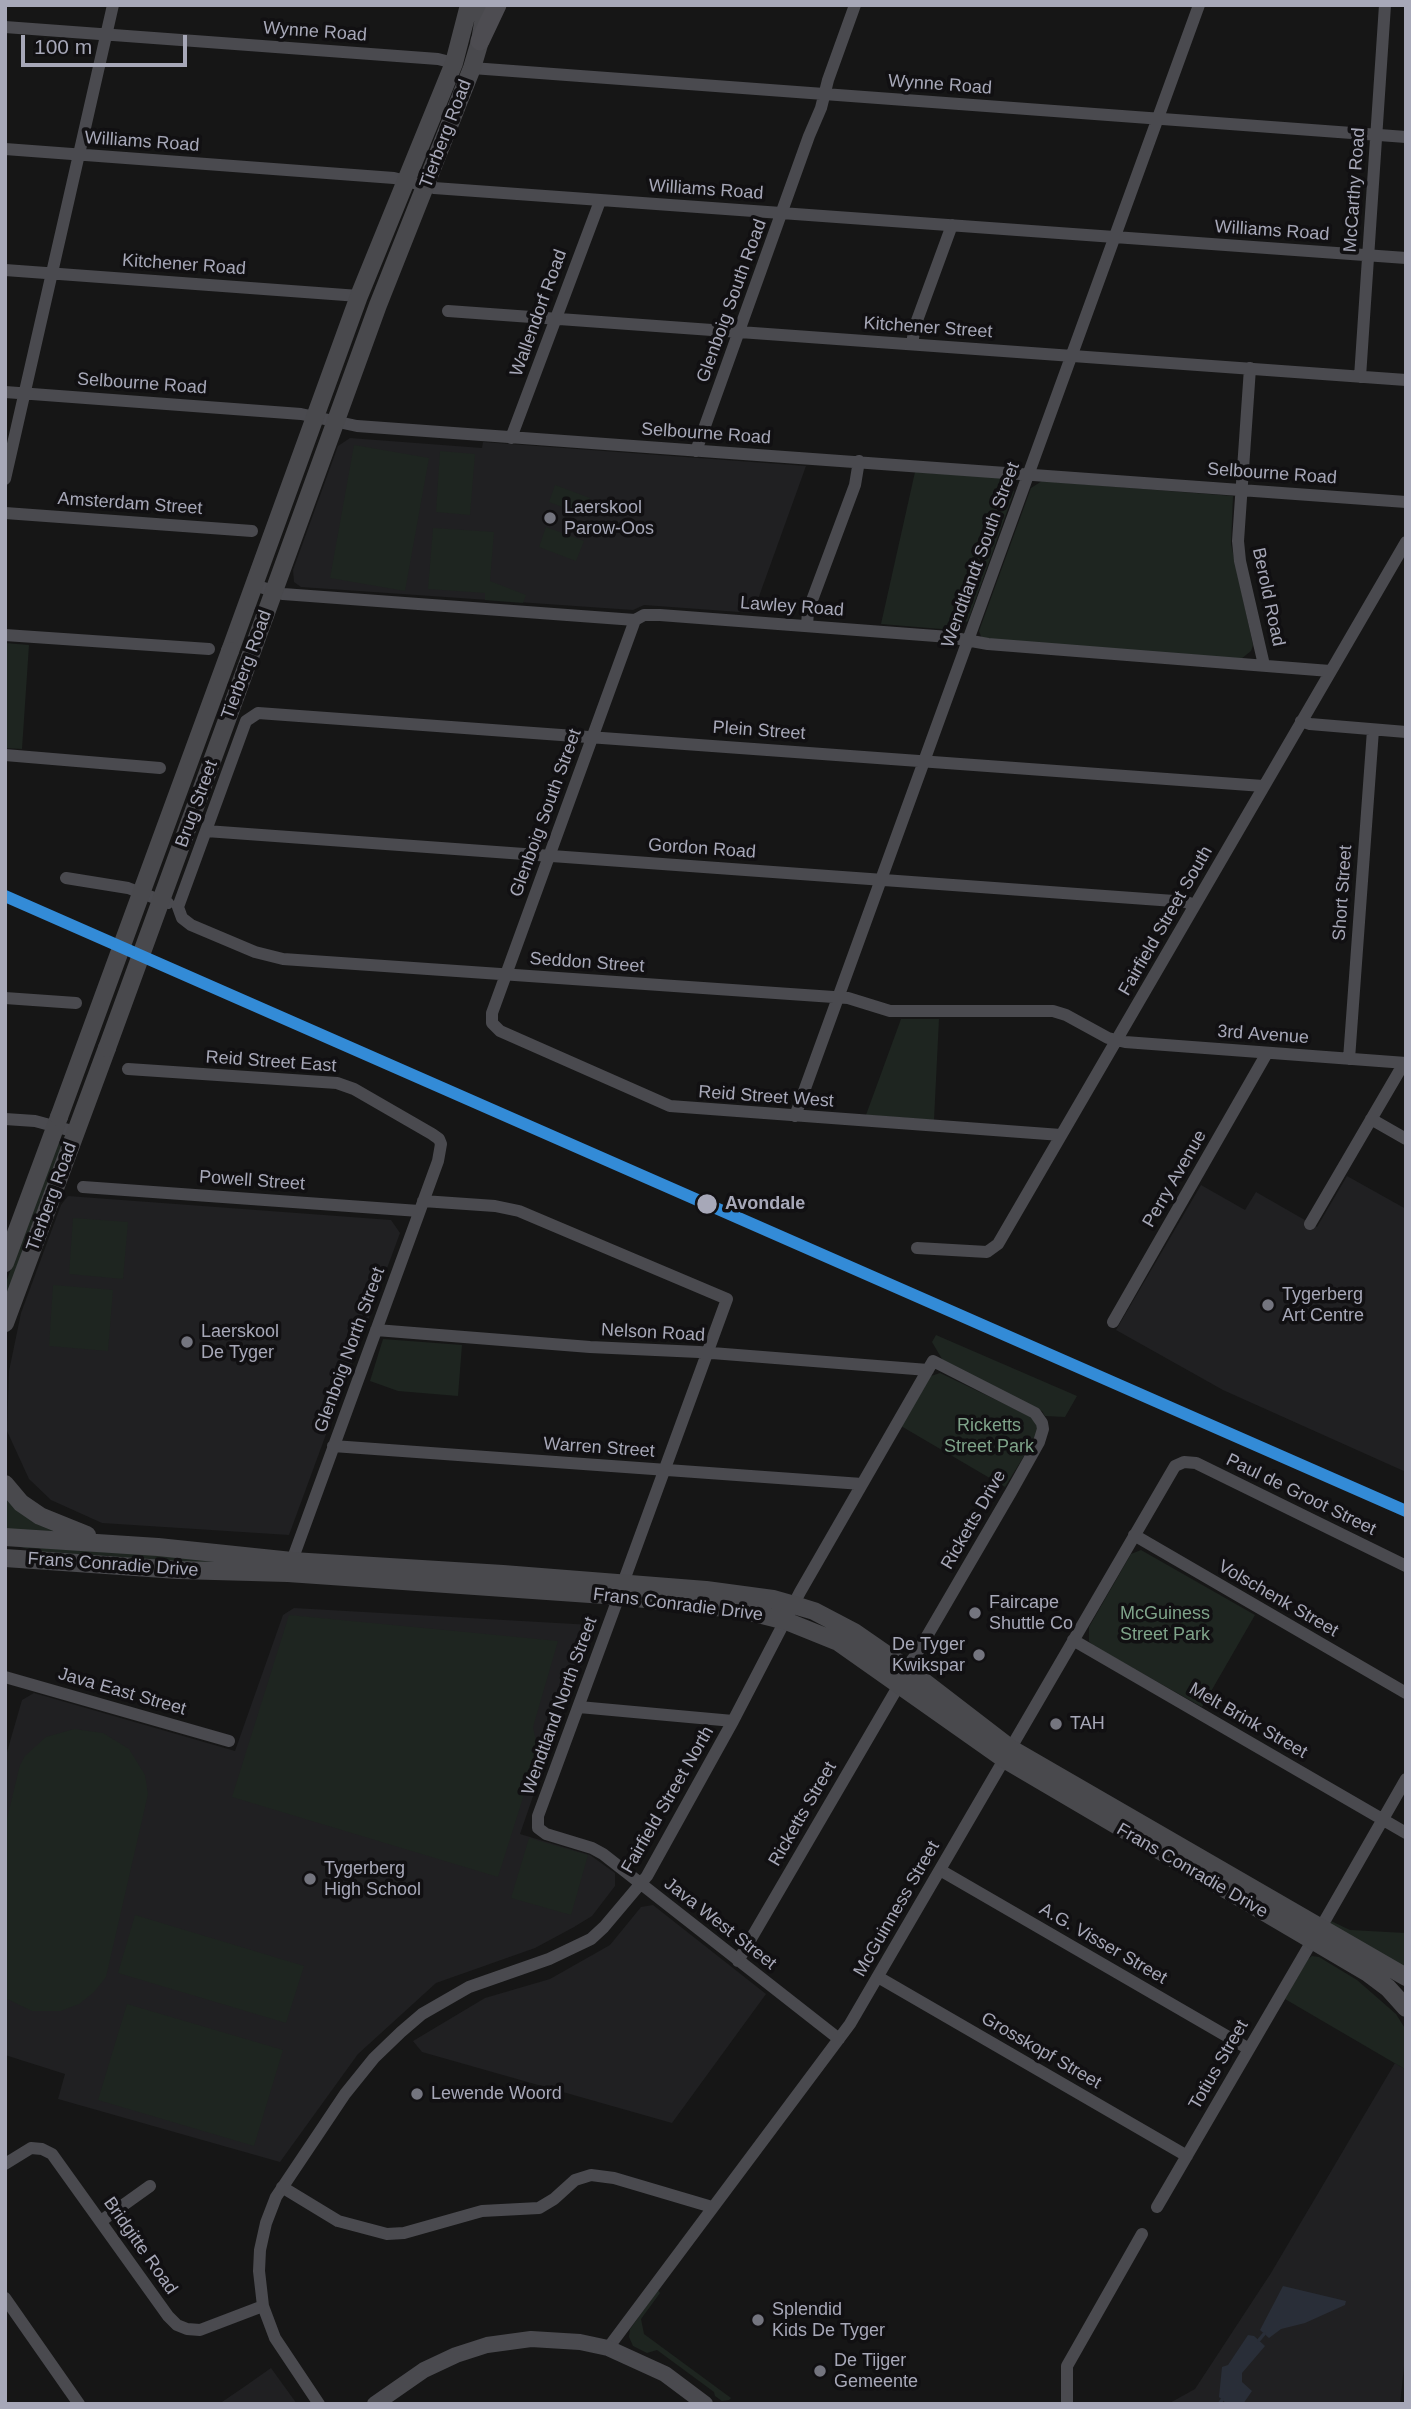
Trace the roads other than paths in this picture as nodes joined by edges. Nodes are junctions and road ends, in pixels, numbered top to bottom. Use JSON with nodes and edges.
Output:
{"nodes":[{"id":1,"x":113,"y":5,"type":"edge"},
{"id":2,"x":469,"y":5,"type":"edge"},
{"id":3,"x":486,"y":5,"type":"edge"},
{"id":4,"x":497,"y":5,"type":"edge"},
{"id":5,"x":855,"y":5,"type":"edge"},
{"id":6,"x":1199,"y":5,"type":"edge"},
{"id":7,"x":1385,"y":5,"type":"edge"},
{"id":8,"x":5,"y":27,"type":"edge"},
{"id":9,"x":106,"y":34,"type":"junction"},
{"id":10,"x":480,"y":41,"type":"junction"},
{"id":11,"x":463,"y":66,"type":"junction"},
{"id":12,"x":825,"y":94,"type":"junction"},
{"id":13,"x":1158,"y":119,"type":"junction"},
{"id":14,"x":1376,"y":135,"type":"junction"},
{"id":15,"x":1406,"y":137,"type":"edge"},
{"id":16,"x":5,"y":149,"type":"edge"},
{"id":17,"x":79,"y":155,"type":"junction"},
{"id":18,"x":405,"y":181,"type":"junction"},
{"id":19,"x":425,"y":186,"type":"junction"},
{"id":20,"x":600,"y":201,"type":"junction"},
{"id":21,"x":782,"y":213,"type":"junction"},
{"id":22,"x":952,"y":225,"type":"junction"},
{"id":23,"x":1115,"y":237,"type":"junction"},
{"id":24,"x":1367,"y":255,"type":"junction"},
{"id":25,"x":1406,"y":258,"type":"edge"},
{"id":26,"x":5,"y":270,"type":"edge"},
{"id":27,"x":51,"y":273,"type":"junction"},
{"id":28,"x":359,"y":296,"type":"junction"},
{"id":29,"x":448,"y":311,"type":"dead end"},
{"id":30,"x":555,"y":318,"type":"junction"},
{"id":31,"x":740,"y":332,"type":"junction"},
{"id":32,"x":912,"y":344,"type":"junction"},
{"id":33,"x":1072,"y":356,"type":"junction"},
{"id":34,"x":1250,"y":368,"type":"junction"},
{"id":35,"x":1360,"y":377,"type":"junction"},
{"id":36,"x":1406,"y":380,"type":"edge"},
{"id":37,"x":5,"y":392,"type":"edge"},
{"id":38,"x":26,"y":393,"type":"junction"},
{"id":39,"x":316,"y":417,"type":"junction"},
{"id":40,"x":336,"y":422,"type":"junction"},
{"id":41,"x":510,"y":438,"type":"junction"},
{"id":42,"x":696,"y":451,"type":"junction"},
{"id":43,"x":859,"y":461,"type":"junction"},
{"id":44,"x":1029,"y":475,"type":"junction"},
{"id":45,"x":5,"y":479,"type":"edge"},
{"id":46,"x":1241,"y":489,"type":"junction"},
{"id":47,"x":1406,"y":502,"type":"edge"},
{"id":48,"x":5,"y":513,"type":"edge"},
{"id":49,"x":252,"y":531,"type":"dead end"},
{"id":50,"x":1406,"y":542,"type":"edge"},
{"id":51,"x":254,"y":585,"type":"junction"},
{"id":52,"x":273,"y":591,"type":"junction"},
{"id":53,"x":635,"y":620,"type":"junction"},
{"id":54,"x":807,"y":626,"type":"junction"},
{"id":55,"x":5,"y":635,"type":"edge"},
{"id":56,"x":967,"y":641,"type":"junction"},
{"id":57,"x":209,"y":649,"type":"dead end"},
{"id":58,"x":1264,"y":665,"type":"junction"},
{"id":59,"x":1330,"y":671,"type":"junction"},
{"id":60,"x":253,"y":715,"type":"joint"},
{"id":61,"x":1301,"y":721,"type":"junction"},
{"id":62,"x":1373,"y":730,"type":"junction"},
{"id":63,"x":1406,"y":732,"type":"edge"},
{"id":64,"x":592,"y":737,"type":"junction"},
{"id":65,"x":5,"y":755,"type":"edge"},
{"id":66,"x":924,"y":761,"type":"junction"},
{"id":67,"x":160,"y":768,"type":"dead end"},
{"id":68,"x":1264,"y":786,"type":"junction"},
{"id":69,"x":206,"y":831,"type":"junction"},
{"id":70,"x":549,"y":855,"type":"junction"},
{"id":71,"x":66,"y":878,"type":"dead end"},
{"id":72,"x":882,"y":879,"type":"junction"},
{"id":73,"x":1195,"y":905,"type":"junction"},
{"id":74,"x":178,"y":907,"type":"junction"},
{"id":75,"x":506,"y":975,"type":"junction"},
{"id":76,"x":839,"y":997,"type":"junction"},
{"id":77,"x":5,"y":998,"type":"edge"},
{"id":78,"x":76,"y":1003,"type":"dead end"},
{"id":79,"x":491,"y":1018,"type":"joint"},
{"id":80,"x":1117,"y":1040,"type":"junction"},
{"id":81,"x":1267,"y":1053,"type":"junction"},
{"id":82,"x":1349,"y":1059,"type":"junction"},
{"id":83,"x":1405,"y":1063,"type":"edge"},
{"id":84,"x":128,"y":1069,"type":"dead end"},
{"id":85,"x":795,"y":1116,"type":"junction"},
{"id":86,"x":5,"y":1119,"type":"edge"},
{"id":87,"x":1371,"y":1119,"type":"junction"},
{"id":88,"x":57,"y":1122,"type":"junction"},
{"id":89,"x":78,"y":1128,"type":"junction"},
{"id":90,"x":1061,"y":1135,"type":"junction"},
{"id":91,"x":439,"y":1139,"type":"joint"},
{"id":92,"x":1406,"y":1139,"type":"edge"},
{"id":93,"x":83,"y":1188,"type":"dead end"},
{"id":94,"x":421,"y":1206,"type":"junction"},
{"id":95,"x":1310,"y":1224,"type":"dead end"},
{"id":96,"x":917,"y":1248,"type":"dead end"},
{"id":97,"x":5,"y":1264,"type":"edge"},
{"id":98,"x":727,"y":1299,"type":"joint"},
{"id":99,"x":1113,"y":1322,"type":"dead end"},
{"id":100,"x":5,"y":1324,"type":"edge"},
{"id":101,"x":376,"y":1330,"type":"junction"},
{"id":102,"x":708,"y":1353,"type":"junction"},
{"id":103,"x":930,"y":1366,"type":"junction"},
{"id":104,"x":333,"y":1446,"type":"junction"},
{"id":105,"x":1179,"y":1464,"type":"joint"},
{"id":106,"x":664,"y":1470,"type":"junction"},
{"id":107,"x":5,"y":1484,"type":"edge"},
{"id":108,"x":862,"y":1484,"type":"junction"},
{"id":109,"x":1133,"y":1535,"type":"junction"},
{"id":110,"x":5,"y":1537,"type":"edge"},
{"id":111,"x":108,"y":1543,"type":"junction"},
{"id":112,"x":5,"y":1558,"type":"edge"},
{"id":113,"x":1406,"y":1566,"type":"edge"},
{"id":114,"x":290,"y":1567,"type":"junction"},
{"id":115,"x":621,"y":1590,"type":"junction"},
{"id":116,"x":790,"y":1613,"type":"junction"},
{"id":117,"x":1073,"y":1640,"type":"junction"},
{"id":118,"x":906,"y":1668,"type":"junction"},
{"id":119,"x":6,"y":1681,"type":"edge"},
{"id":120,"x":899,"y":1685,"type":"junction"},
{"id":121,"x":1406,"y":1693,"type":"edge"},
{"id":122,"x":579,"y":1707,"type":"junction"},
{"id":123,"x":733,"y":1720,"type":"junction"},
{"id":124,"x":229,"y":1741,"type":"dead end"},
{"id":125,"x":1007,"y":1754,"type":"junction"},
{"id":126,"x":1406,"y":1779,"type":"edge"},
{"id":127,"x":1382,"y":1819,"type":"junction"},
{"id":128,"x":538,"y":1828,"type":"joint"},
{"id":129,"x":1406,"y":1833,"type":"edge"},
{"id":130,"x":940,"y":1870,"type":"junction"},
{"id":131,"x":640,"y":1884,"type":"junction"},
{"id":132,"x":1316,"y":1935,"type":"junction"},
{"id":133,"x":738,"y":1961,"type":"junction"},
{"id":134,"x":878,"y":1977,"type":"junction"},
{"id":135,"x":1406,"y":1977,"type":"edge"},
{"id":136,"x":1406,"y":2008,"type":"edge"},
{"id":137,"x":839,"y":2039,"type":"junction"},
{"id":138,"x":1249,"y":2049,"type":"junction"},
{"id":139,"x":1187,"y":2156,"type":"junction"},
{"id":140,"x":5,"y":2164,"type":"edge"},
{"id":141,"x":150,"y":2186,"type":"dead end"},
{"id":142,"x":282,"y":2187,"type":"junction"},
{"id":143,"x":712,"y":2207,"type":"junction"},
{"id":144,"x":1157,"y":2207,"type":"dead end"},
{"id":145,"x":101,"y":2221,"type":"junction"},
{"id":146,"x":1142,"y":2234,"type":"dead end"},
{"id":147,"x":5,"y":2298,"type":"edge"},
{"id":148,"x":263,"y":2306,"type":"junction"},
{"id":149,"x":608,"y":2348,"type":"junction"},
{"id":150,"x":79,"y":2404,"type":"edge"},
{"id":151,"x":318,"y":2404,"type":"edge"},
{"id":152,"x":375,"y":2404,"type":"edge"},
{"id":153,"x":705,"y":2404,"type":"edge"},
{"id":154,"x":1067,"y":2404,"type":"edge"}],
"edges":[{"from":1,"to":9,"type":"street"},
{"from":2,"to":11,"type":"main road","name":"Tierberg Road"},
{"from":3,"to":10,"type":"main road","name":"Tierberg Road"},
{"from":4,"to":10,"type":"main road"},
{"from":5,"to":12,"type":"street","name":"Glenboig South Road"},
{"from":6,"to":13,"type":"street","name":"Wendtlandt South Street"},
{"from":7,"to":14,"type":"street","name":"McCarthy Road"},
{"from":8,"to":9,"type":"street","name":"Wynne Road"},
{"from":9,"to":11,"type":"street","name":"Wynne Road"},
{"from":9,"to":17,"type":"street"},
{"from":10,"to":11,"type":"main road","name":"Tierberg Road"},
{"from":11,"to":12,"type":"street","name":"Wynne Road"},
{"from":11,"to":18,"type":"main road","name":"Tierberg Road"},
{"from":11,"to":19,"type":"main road","name":"Tierberg Road"},
{"from":12,"to":13,"type":"street","name":"Wynne Road"},
{"from":12,"to":21,"type":"street","name":"Glenboig South Road"},
{"from":13,"to":14,"type":"street","name":"Wynne Road"},
{"from":13,"to":23,"type":"street","name":"Wendtlandt South Street"},
{"from":14,"to":15,"type":"street","name":"Wynne Road"},
{"from":14,"to":24,"type":"street","name":"McCarthy Road"},
{"from":16,"to":17,"type":"street","name":"Williams Road"},
{"from":17,"to":18,"type":"street","name":"Williams Road"},
{"from":17,"to":27,"type":"street"},
{"from":18,"to":19,"type":"street","name":"Williams Road"},
{"from":18,"to":28,"type":"main road","name":"Tierberg Road"},
{"from":19,"to":20,"type":"street","name":"Williams Road"},
{"from":19,"to":40,"type":"main road","name":"Tierberg Road"},
{"from":20,"to":21,"type":"street","name":"Williams Road"},
{"from":20,"to":30,"type":"street","name":"Wallendorf Road"},
{"from":21,"to":22,"type":"street","name":"Williams Road"},
{"from":21,"to":31,"type":"street","name":"Glenboig South Road"},
{"from":22,"to":23,"type":"street","name":"Williams Road"},
{"from":22,"to":32,"type":"street"},
{"from":23,"to":24,"type":"street","name":"Williams Road"},
{"from":23,"to":33,"type":"street","name":"Wendtlandt South Street"},
{"from":24,"to":25,"type":"street","name":"Williams Road"},
{"from":24,"to":35,"type":"street","name":"McCarthy Road"},
{"from":26,"to":27,"type":"street","name":"Kitchener Road"},
{"from":27,"to":28,"type":"street","name":"Kitchener Road"},
{"from":27,"to":38,"type":"street"},
{"from":28,"to":39,"type":"main road","name":"Tierberg Road"},
{"from":29,"to":30,"type":"street","name":"Kitchener Street"},
{"from":30,"to":31,"type":"street","name":"Kitchener Street"},
{"from":30,"to":41,"type":"street","name":"Wallendorf Road"},
{"from":31,"to":32,"type":"street","name":"Kitchener Street"},
{"from":31,"to":42,"type":"street","name":"Glenboig South Road"},
{"from":32,"to":33,"type":"street","name":"Kitchener Street"},
{"from":33,"to":34,"type":"street","name":"Kitchener Street"},
{"from":33,"to":44,"type":"street","name":"Wendtlandt South Street"},
{"from":34,"to":35,"type":"street","name":"Kitchener Street"},
{"from":34,"to":46,"type":"street","name":"Berold Road"},
{"from":35,"to":36,"type":"street","name":"Kitchener Street"},
{"from":37,"to":38,"type":"street","name":"Selbourne Road"},
{"from":38,"to":39,"type":"street","name":"Selbourne Road"},
{"from":38,"to":45,"type":"street"},
{"from":39,"to":40,"type":"street","name":"Selbourne Road"},
{"from":39,"to":51,"type":"main road","name":"Tierberg Road"},
{"from":40,"to":41,"type":"street","name":"Selbourne Road"},
{"from":40,"to":52,"type":"main road","name":"Tierberg Road"},
{"from":41,"to":42,"type":"street","name":"Selbourne Road"},
{"from":42,"to":43,"type":"street","name":"Selbourne Road"},
{"from":43,"to":44,"type":"street","name":"Selbourne Road"},
{"from":43,"to":54,"type":"street"},
{"from":44,"to":46,"type":"street","name":"Selbourne Road"},
{"from":44,"to":56,"type":"street","name":"Wendtlandt South Street"},
{"from":46,"to":47,"type":"street","name":"Selbourne Road"},
{"from":46,"to":58,"type":"street","name":"Berold Road"},
{"from":48,"to":49,"type":"street","name":"Amsterdam Street"},
{"from":50,"to":59,"type":"street","name":"Fairfield Street South"},
{"from":51,"to":52,"type":"street","name":"Lawley Road"},
{"from":51,"to":88,"type":"main road","name":"Tierberg Road","bridge":true},
{"from":52,"to":53,"type":"street","name":"Lawley Road"},
{"from":52,"to":89,"type":"main road","name":"Tierberg Road","bridge":true},
{"from":53,"to":54,"type":"street","name":"Lawley Road"},
{"from":53,"to":64,"type":"street","name":"Glenboig South Street"},
{"from":54,"to":56,"type":"street","name":"Lawley Road"},
{"from":55,"to":57,"type":"street"},
{"from":56,"to":58,"type":"street","name":"Lawley Road"},
{"from":56,"to":66,"type":"street","name":"Wendtlandt South Street"},
{"from":58,"to":59,"type":"street","name":"Lawley Road"},
{"from":59,"to":61,"type":"street","name":"Fairfield Street South"},
{"from":60,"to":64,"type":"street","name":"Plein Street"},
{"from":60,"to":69,"type":"street","name":"Brug Street"},
{"from":61,"to":62,"type":"street"},
{"from":61,"to":68,"type":"street","name":"Fairfield Street South"},
{"from":62,"to":63,"type":"street"},
{"from":62,"to":82,"type":"street","name":"Short Street"},
{"from":64,"to":66,"type":"street","name":"Plein Street"},
{"from":64,"to":70,"type":"street","name":"Glenboig South Street"},
{"from":65,"to":67,"type":"street"},
{"from":66,"to":68,"type":"street","name":"Plein Street"},
{"from":66,"to":72,"type":"street","name":"Wendtlandt South Street"},
{"from":68,"to":73,"type":"street","name":"Fairfield Street South"},
{"from":69,"to":70,"type":"street","name":"Gordon Road"},
{"from":69,"to":74,"type":"street","name":"Brug Street"},
{"from":70,"to":72,"type":"street","name":"Gordon Road"},
{"from":70,"to":75,"type":"street","name":"Glenboig South Street"},
{"from":71,"to":74,"type":"street","name":"Seddon Street"},
{"from":72,"to":73,"type":"street","name":"Gordon Road"},
{"from":72,"to":76,"type":"street","name":"Wendtlandt South Street"},
{"from":73,"to":80,"type":"street","name":"Fairfield Street South"},
{"from":74,"to":75,"type":"street","name":"Seddon Street"},
{"from":75,"to":76,"type":"street","name":"Seddon Street"},
{"from":75,"to":79,"type":"street","name":"Glenboig South Street"},
{"from":76,"to":80,"type":"street","name":"Seddon Street"},
{"from":76,"to":85,"type":"street","name":"Wendtlandt South Street"},
{"from":77,"to":78,"type":"street"},
{"from":79,"to":85,"type":"street","name":"Reid Street West"},
{"from":80,"to":81,"type":"street","name":"3rd Avenue"},
{"from":80,"to":90,"type":"street","name":"Fairfield Street South"},
{"from":81,"to":82,"type":"street","name":"3rd Avenue"},
{"from":81,"to":99,"type":"street","name":"Perry Avenue"},
{"from":82,"to":83,"type":"street","name":"3rd Avenue"},
{"from":83,"to":87,"type":"street"},
{"from":84,"to":91,"type":"street","name":"Reid Street East"},
{"from":85,"to":90,"type":"street","name":"Reid Street West"},
{"from":86,"to":88,"type":"street"},
{"from":87,"to":92,"type":"street"},
{"from":87,"to":95,"type":"street"},
{"from":88,"to":89,"type":"street"},
{"from":88,"to":97,"type":"main road","name":"Tierberg Road"},
{"from":89,"to":100,"type":"main road","name":"Tierberg Road"},
{"from":90,"to":96,"type":"street","name":"Fairfield Street South"},
{"from":91,"to":94,"type":"street","name":"Glenboig North Street"},
{"from":93,"to":94,"type":"street","name":"Powell Street"},
{"from":94,"to":98,"type":"street","name":"Powell Street"},
{"from":94,"to":101,"type":"street","name":"Glenboig North Street"},
{"from":98,"to":102,"type":"street","name":"Wendtland North Street"},
{"from":101,"to":102,"type":"street","name":"Nelson Road"},
{"from":101,"to":104,"type":"street","name":"Glenboig North Street"},
{"from":102,"to":103,"type":"street","name":"Nelson Road"},
{"from":102,"to":106,"type":"street","name":"Wendtland North Street"},
{"from":103,"to":108,"type":"street","name":"Fairfield Street North"},
{"from":103,"to":118,"type":"street","name":"Ricketts Drive"},
{"from":104,"to":106,"type":"street","name":"Warren Street"},
{"from":104,"to":114,"type":"street","name":"Glenboig North Street"},
{"from":105,"to":109,"type":"street","name":"McGuinness Street"},
{"from":105,"to":113,"type":"street","name":"Paul de Groot Street"},
{"from":106,"to":108,"type":"street","name":"Warren Street"},
{"from":106,"to":115,"type":"street","name":"Wendtland North Street"},
{"from":107,"to":111,"type":"main road"},
{"from":108,"to":116,"type":"street","name":"Fairfield Street North"},
{"from":109,"to":117,"type":"street","name":"McGuinness Street"},
{"from":109,"to":121,"type":"street","name":"Volschenk Street"},
{"from":110,"to":111,"type":"main road","name":"Frans Conradie Drive"},
{"from":111,"to":114,"type":"main road","name":"Frans Conradie Drive"},
{"from":112,"to":114,"type":"main road","name":"Frans Conradie Drive"},
{"from":114,"to":115,"type":"main road","name":"Frans Conradie Drive"},
{"from":115,"to":116,"type":"main road","name":"Frans Conradie Drive"},
{"from":115,"to":122,"type":"street","name":"Wendtland North Street"},
{"from":116,"to":118,"type":"main road","name":"Frans Conradie Drive"},
{"from":116,"to":120,"type":"main road","name":"Frans Conradie Drive"},
{"from":116,"to":123,"type":"street","name":"Fairfield Street North"},
{"from":117,"to":125,"type":"street","name":"McGuinness Street"},
{"from":117,"to":127,"type":"street","name":"Melt Brink Street"},
{"from":118,"to":125,"type":"main road","name":"Frans Conradie Drive"},
{"from":119,"to":124,"type":"street","name":"Java East Street"},
{"from":120,"to":125,"type":"main road","name":"Frans Conradie Drive"},
{"from":120,"to":133,"type":"street","name":"Ricketts Street"},
{"from":122,"to":123,"type":"street"},
{"from":122,"to":128,"type":"street","name":"Wendtland North Street"},
{"from":123,"to":131,"type":"street","name":"Fairfield Street North"},
{"from":125,"to":130,"type":"street","name":"McGuinness Street"},
{"from":125,"to":132,"type":"main road","name":"Frans Conradie Drive"},
{"from":126,"to":127,"type":"street","name":"Totius Street"},
{"from":127,"to":129,"type":"street","name":"Melt Brink Street"},
{"from":127,"to":132,"type":"street","name":"Totius Street"},
{"from":128,"to":131,"type":"street","name":"Java West Street"},
{"from":130,"to":134,"type":"street","name":"McGuinness Street"},
{"from":130,"to":138,"type":"street","name":"A.G. Visser Street"},
{"from":131,"to":133,"type":"street","name":"Java West Street"},
{"from":131,"to":142,"type":"street","name":"Fairfield Street North"},
{"from":132,"to":135,"type":"main road","name":"Frans Conradie Drive"},
{"from":132,"to":136,"type":"main road","name":"Frans Conradie Drive"},
{"from":132,"to":138,"type":"street","name":"Totius Street"},
{"from":133,"to":137,"type":"street","name":"Java West Street"},
{"from":134,"to":137,"type":"street","name":"McGuinness Street"},
{"from":134,"to":139,"type":"street","name":"Grosskopf Street"},
{"from":137,"to":143,"type":"street","name":"McGuinness Street"},
{"from":138,"to":139,"type":"street","name":"Totius Street"},
{"from":139,"to":144,"type":"street","name":"Totius Street"},
{"from":140,"to":145,"type":"street","name":"Bridgitte Road"},
{"from":141,"to":145,"type":"street"},
{"from":142,"to":143,"type":"street"},
{"from":142,"to":148,"type":"street","name":"Fairfield Street North"},
{"from":143,"to":149,"type":"street","name":"McGuinness Street"},
{"from":145,"to":148,"type":"street","name":"Bridgitte Road"},
{"from":146,"to":154,"type":"street"},
{"from":147,"to":150,"type":"street"},
{"from":148,"to":151,"type":"street","name":"Fairfield Street North"},
{"from":149,"to":152,"type":"street"},
{"from":149,"to":153,"type":"street"}]}
